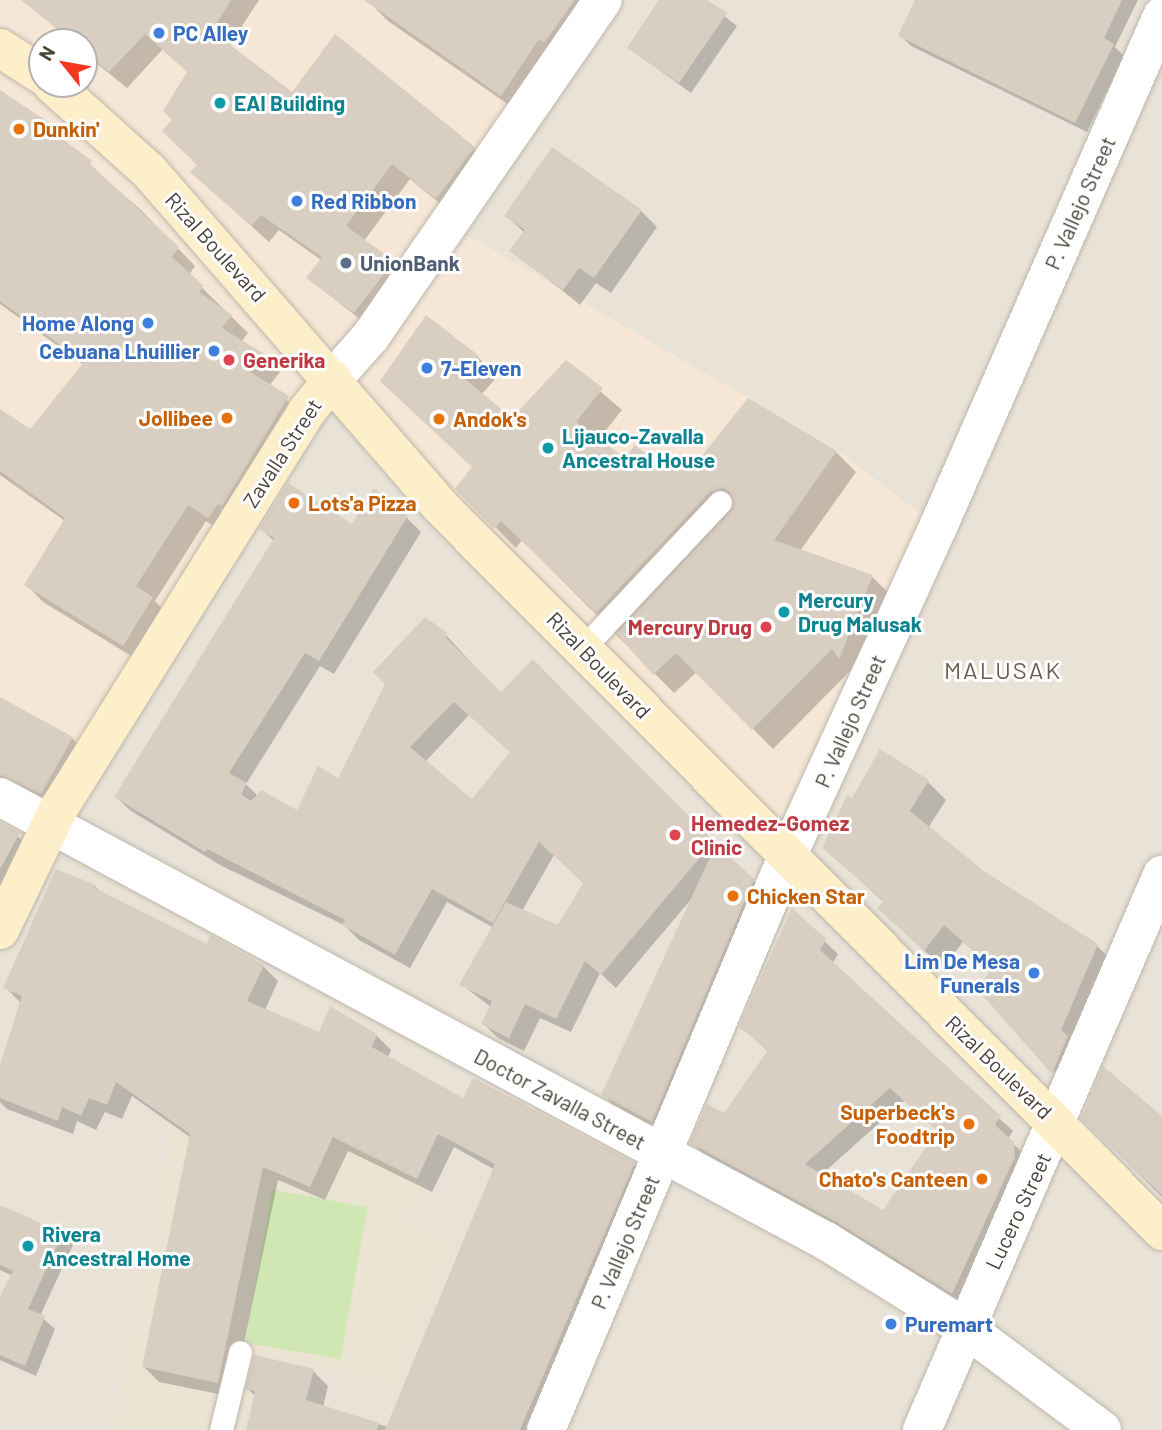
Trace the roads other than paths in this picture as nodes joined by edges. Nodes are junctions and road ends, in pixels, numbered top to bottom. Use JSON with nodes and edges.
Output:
{"nodes":[{"id":1,"x":603,"y":0,"type":"edge"},
{"id":2,"x":1162,"y":16,"type":"edge"},
{"id":3,"x":0,"y":48,"type":"edge"},
{"id":4,"x":28,"y":66,"type":"edge"},
{"id":5,"x":68,"y":98,"type":"edge"},
{"id":6,"x":333,"y":379,"type":"junction"},
{"id":7,"x":720,"y":502,"type":"dead end"},
{"id":8,"x":583,"y":648,"type":"junction"},
{"id":9,"x":0,"y":797,"type":"edge"},
{"id":10,"x":48,"y":825,"type":"junction"},
{"id":11,"x":786,"y":859,"type":"junction"},
{"id":12,"x":1162,"y":875,"type":"edge"},
{"id":13,"x":0,"y":930,"type":"edge"},
{"id":14,"x":1057,"y":1124,"type":"junction"},
{"id":15,"x":662,"y":1154,"type":"junction"},
{"id":16,"x":1162,"y":1231,"type":"edge"},
{"id":17,"x":964,"y":1328,"type":"junction"},
{"id":18,"x":240,"y":1352,"type":"dead end"},
{"id":19,"x":220,"y":1430,"type":"edge"},
{"id":20,"x":545,"y":1430,"type":"edge"},
{"id":21,"x":922,"y":1430,"type":"edge"},
{"id":22,"x":1102,"y":1430,"type":"edge"}],
"edges":[{"from":1,"to":6,"type":"street","name":"Zavalla Street"},
{"from":2,"to":11,"type":"street","name":"P. Vallejo Street"},
{"from":3,"to":4,"type":"main road"},
{"from":5,"to":6,"type":"main road","name":"Rizal Boulevard"},
{"from":6,"to":8,"type":"main road","name":"Rizal Boulevard"},
{"from":6,"to":10,"type":"main road","name":"Zavalla Street"},
{"from":7,"to":8,"type":"lane"},
{"from":8,"to":11,"type":"main road","name":"Rizal Boulevard"},
{"from":9,"to":10,"type":"street","name":"Doctor Zavalla Street"},
{"from":10,"to":13,"type":"main road","name":"Zavalla Street"},
{"from":10,"to":15,"type":"street","name":"Doctor Zavalla Street"},
{"from":11,"to":14,"type":"main road","name":"Rizal Boulevard"},
{"from":11,"to":15,"type":"street","name":"P. Vallejo Street"},
{"from":12,"to":14,"type":"street","name":"Lucero Street"},
{"from":14,"to":16,"type":"main road","name":"Rizal Boulevard"},
{"from":14,"to":17,"type":"street","name":"Lucero Street"},
{"from":15,"to":17,"type":"street","name":"Doctor Zavalla Street"},
{"from":15,"to":20,"type":"street","name":"P. Vallejo Street"},
{"from":17,"to":21,"type":"street","name":"Lucero Street"},
{"from":17,"to":22,"type":"street","name":"Doctor Zavalla Street"},
{"from":18,"to":19,"type":"lane"}]}
